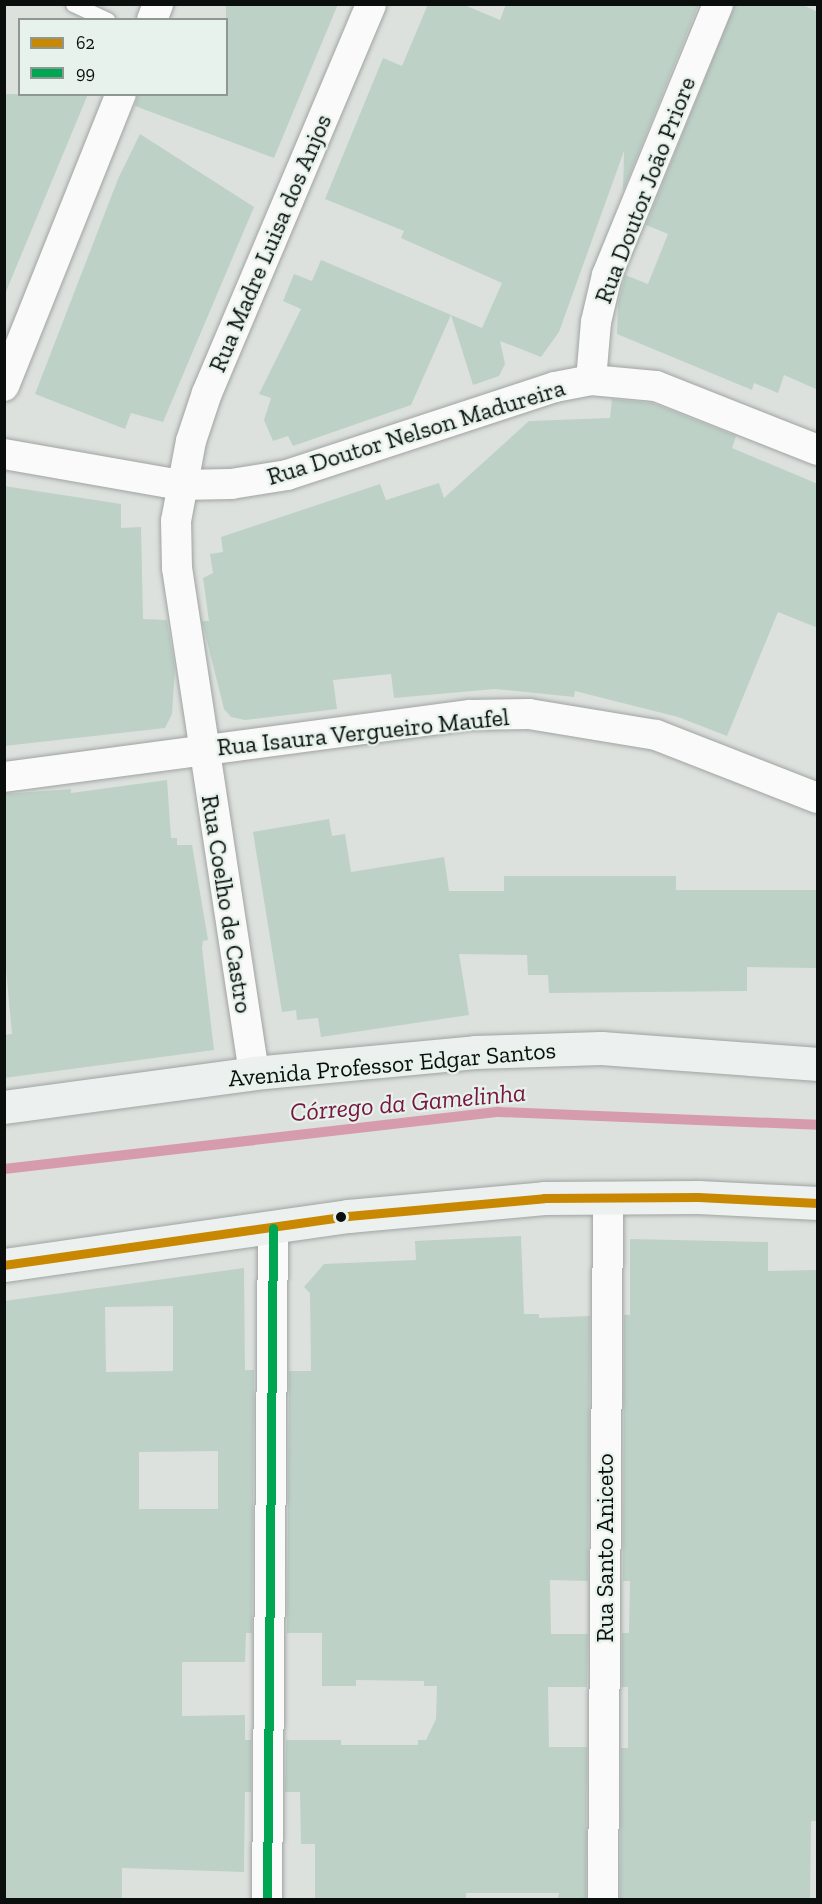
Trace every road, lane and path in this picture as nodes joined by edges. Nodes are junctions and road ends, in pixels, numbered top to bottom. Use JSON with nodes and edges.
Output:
{"nodes":[{"id":1,"x":73,"y":4,"type":"edge"},
{"id":2,"x":371,"y":4,"type":"edge"},
{"id":3,"x":718,"y":4,"type":"edge"},
{"id":4,"x":104,"y":18,"type":"edge"},
{"id":5,"x":120,"y":96,"type":"edge"},
{"id":6,"x":591,"y":380,"type":"junction"},
{"id":7,"x":4,"y":386,"type":"edge"},
{"id":8,"x":818,"y":450,"type":"edge"},
{"id":9,"x":4,"y":454,"type":"edge"},
{"id":10,"x":180,"y":485,"type":"junction"},
{"id":11,"x":203,"y":750,"type":"junction"},
{"id":12,"x":4,"y":777,"type":"edge"},
{"id":13,"x":818,"y":798,"type":"edge"},
{"id":14,"x":818,"y":1064,"type":"edge"},
{"id":15,"x":254,"y":1073,"type":"junction"},
{"id":16,"x":4,"y":1107,"type":"edge"},
{"id":17,"x":608,"y":1197,"type":"junction"},
{"id":18,"x":818,"y":1203,"type":"edge"},
{"id":19,"x":273,"y":1228,"type":"junction"},
{"id":20,"x":4,"y":1265,"type":"edge"},
{"id":21,"x":267,"y":1899,"type":"edge"},
{"id":22,"x":603,"y":1899,"type":"edge"}],
"edges":[{"from":1,"to":4,"type":"lane"},
{"from":2,"to":10,"type":"street","name":"Rua Madre Luisa dos Anjos"},
{"from":3,"to":6,"type":"street","name":"Rua Doutor João Priore"},
{"from":5,"to":7,"type":"street"},
{"from":6,"to":8,"type":"street","name":"Rua Doutor Nelson Madureira"},
{"from":6,"to":10,"type":"street","name":"Rua Doutor Nelson Madureira"},
{"from":9,"to":10,"type":"street","name":"Rua Doutor Nelson Madureira"},
{"from":10,"to":11,"type":"street","name":"Rua Coelho de Castro"},
{"from":11,"to":12,"type":"street","name":"Rua Isaura Vergueiro Maufel"},
{"from":11,"to":13,"type":"street","name":"Rua Isaura Vergueiro Maufel"},
{"from":11,"to":15,"type":"street","name":"Rua Coelho de Castro"},
{"from":14,"to":15,"type":"main road","name":"Avenida Professor Edgar Santos"},
{"from":15,"to":16,"type":"main road","name":"Avenida Professor Edgar Santos"},
{"from":17,"to":18,"type":"main road"},
{"from":17,"to":19,"type":"main road"},
{"from":17,"to":22,"type":"street","name":"Rua Santo Aniceto"},
{"from":19,"to":20,"type":"main road"},
{"from":19,"to":21,"type":"street"}]}
